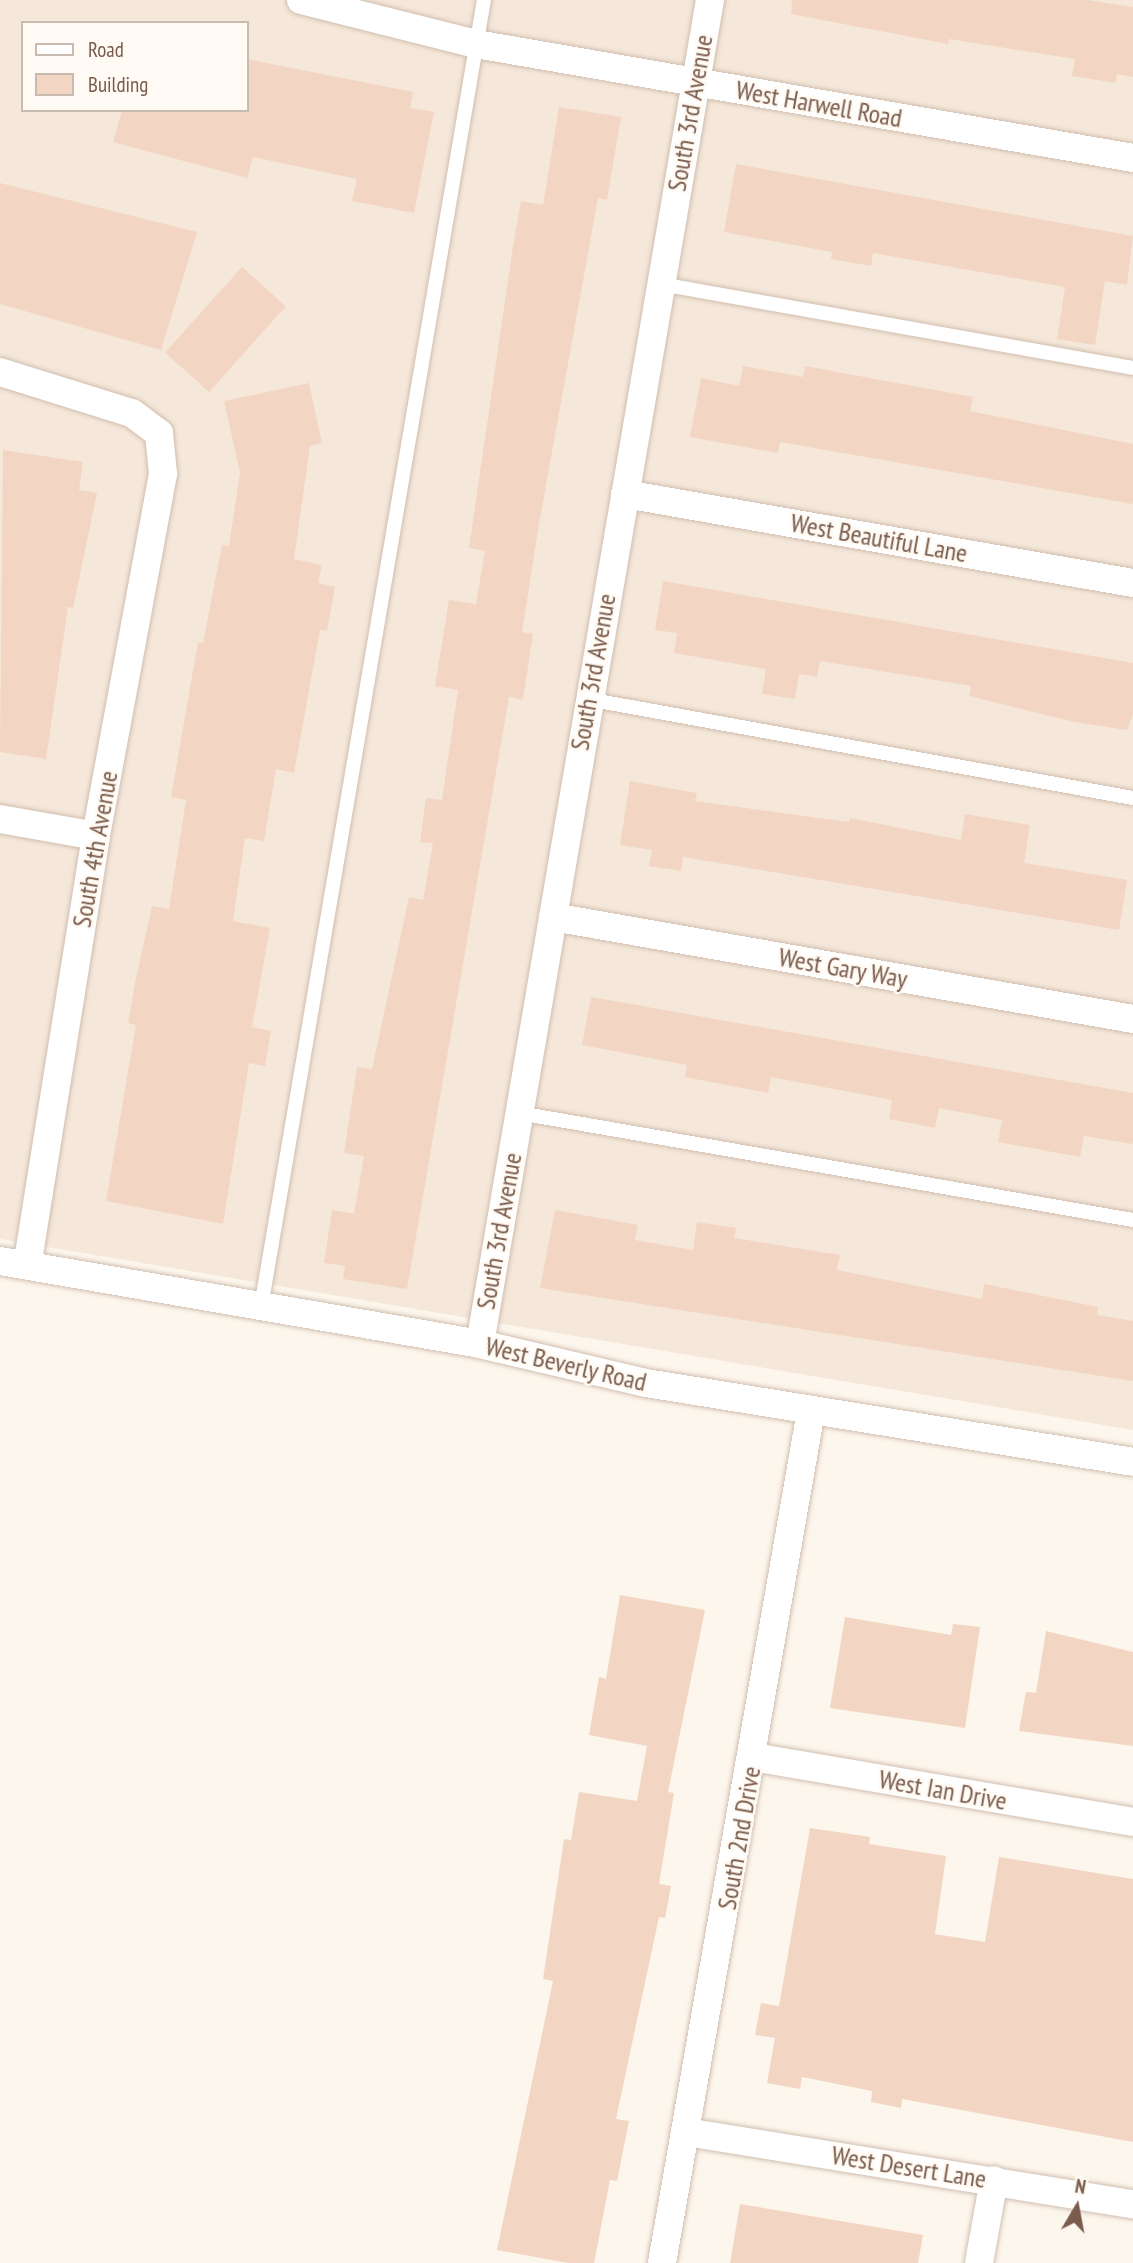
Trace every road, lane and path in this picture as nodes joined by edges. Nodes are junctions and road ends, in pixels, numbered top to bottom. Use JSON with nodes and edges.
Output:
{"nodes":[{"id":1,"x":301,"y":0,"type":"edge"},
{"id":2,"x":484,"y":0,"type":"edge"},
{"id":3,"x":709,"y":0,"type":"edge"},
{"id":4,"x":476,"y":44,"type":"junction"},
{"id":5,"x":696,"y":82,"type":"junction"},
{"id":6,"x":1133,"y":158,"type":"edge"},
{"id":7,"x":661,"y":284,"type":"junction"},
{"id":8,"x":1133,"y":368,"type":"edge"},
{"id":9,"x":0,"y":372,"type":"edge"},
{"id":10,"x":625,"y":494,"type":"junction"},
{"id":11,"x":1133,"y":583,"type":"edge"},
{"id":12,"x":587,"y":699,"type":"junction"},
{"id":13,"x":1133,"y":798,"type":"edge"},
{"id":14,"x":0,"y":818,"type":"edge"},
{"id":15,"x":96,"y":836,"type":"junction"},
{"id":16,"x":553,"y":917,"type":"junction"},
{"id":17,"x":1133,"y":1019,"type":"edge"},
{"id":18,"x":519,"y":1113,"type":"junction"},
{"id":19,"x":1133,"y":1220,"type":"edge"},
{"id":20,"x":13,"y":1263,"type":"edge"},
{"id":21,"x":261,"y":1307,"type":"junction"},
{"id":22,"x":480,"y":1344,"type":"junction"},
{"id":23,"x":811,"y":1411,"type":"junction"},
{"id":24,"x":1133,"y":1462,"type":"edge"},
{"id":25,"x":753,"y":1757,"type":"junction"},
{"id":26,"x":1133,"y":1822,"type":"edge"},
{"id":27,"x":685,"y":2132,"type":"junction"},
{"id":28,"x":994,"y":2180,"type":"junction"},
{"id":29,"x":1133,"y":2204,"type":"edge"},
{"id":30,"x":662,"y":2263,"type":"edge"},
{"id":31,"x":979,"y":2263,"type":"edge"}],
"edges":[{"from":1,"to":4,"type":"street","name":"West Harwell Road"},
{"from":2,"to":4,"type":"lane"},
{"from":3,"to":5,"type":"street","name":"South 3rd Avenue"},
{"from":4,"to":5,"type":"street","name":"West Harwell Road"},
{"from":4,"to":21,"type":"lane"},
{"from":5,"to":6,"type":"street","name":"West Harwell Road"},
{"from":5,"to":7,"type":"street","name":"South 3rd Avenue"},
{"from":7,"to":8,"type":"lane"},
{"from":7,"to":10,"type":"street","name":"South 3rd Avenue"},
{"from":9,"to":15,"type":"street","name":"South 4th Avenue"},
{"from":10,"to":11,"type":"street","name":"West Beautiful Lane"},
{"from":10,"to":12,"type":"street","name":"South 3rd Avenue"},
{"from":12,"to":13,"type":"lane"},
{"from":12,"to":16,"type":"street","name":"South 3rd Avenue"},
{"from":14,"to":15,"type":"street"},
{"from":15,"to":20,"type":"street","name":"South 4th Avenue"},
{"from":16,"to":17,"type":"street","name":"West Gary Way"},
{"from":16,"to":18,"type":"street","name":"South 3rd Avenue"},
{"from":18,"to":19,"type":"lane"},
{"from":18,"to":22,"type":"street","name":"South 3rd Avenue"},
{"from":20,"to":21,"type":"street","name":"West Beverly Road"},
{"from":21,"to":22,"type":"street","name":"West Beverly Road"},
{"from":22,"to":23,"type":"street","name":"West Beverly Road"},
{"from":23,"to":24,"type":"street","name":"West Beverly Road"},
{"from":23,"to":25,"type":"street","name":"South 2nd Drive"},
{"from":25,"to":26,"type":"street","name":"West Ian Drive"},
{"from":25,"to":27,"type":"street","name":"South 2nd Drive"},
{"from":27,"to":28,"type":"street","name":"West Desert Lane"},
{"from":27,"to":30,"type":"street","name":"South 2nd Drive"},
{"from":28,"to":29,"type":"street","name":"West Desert Lane"},
{"from":28,"to":31,"type":"street"}]}
